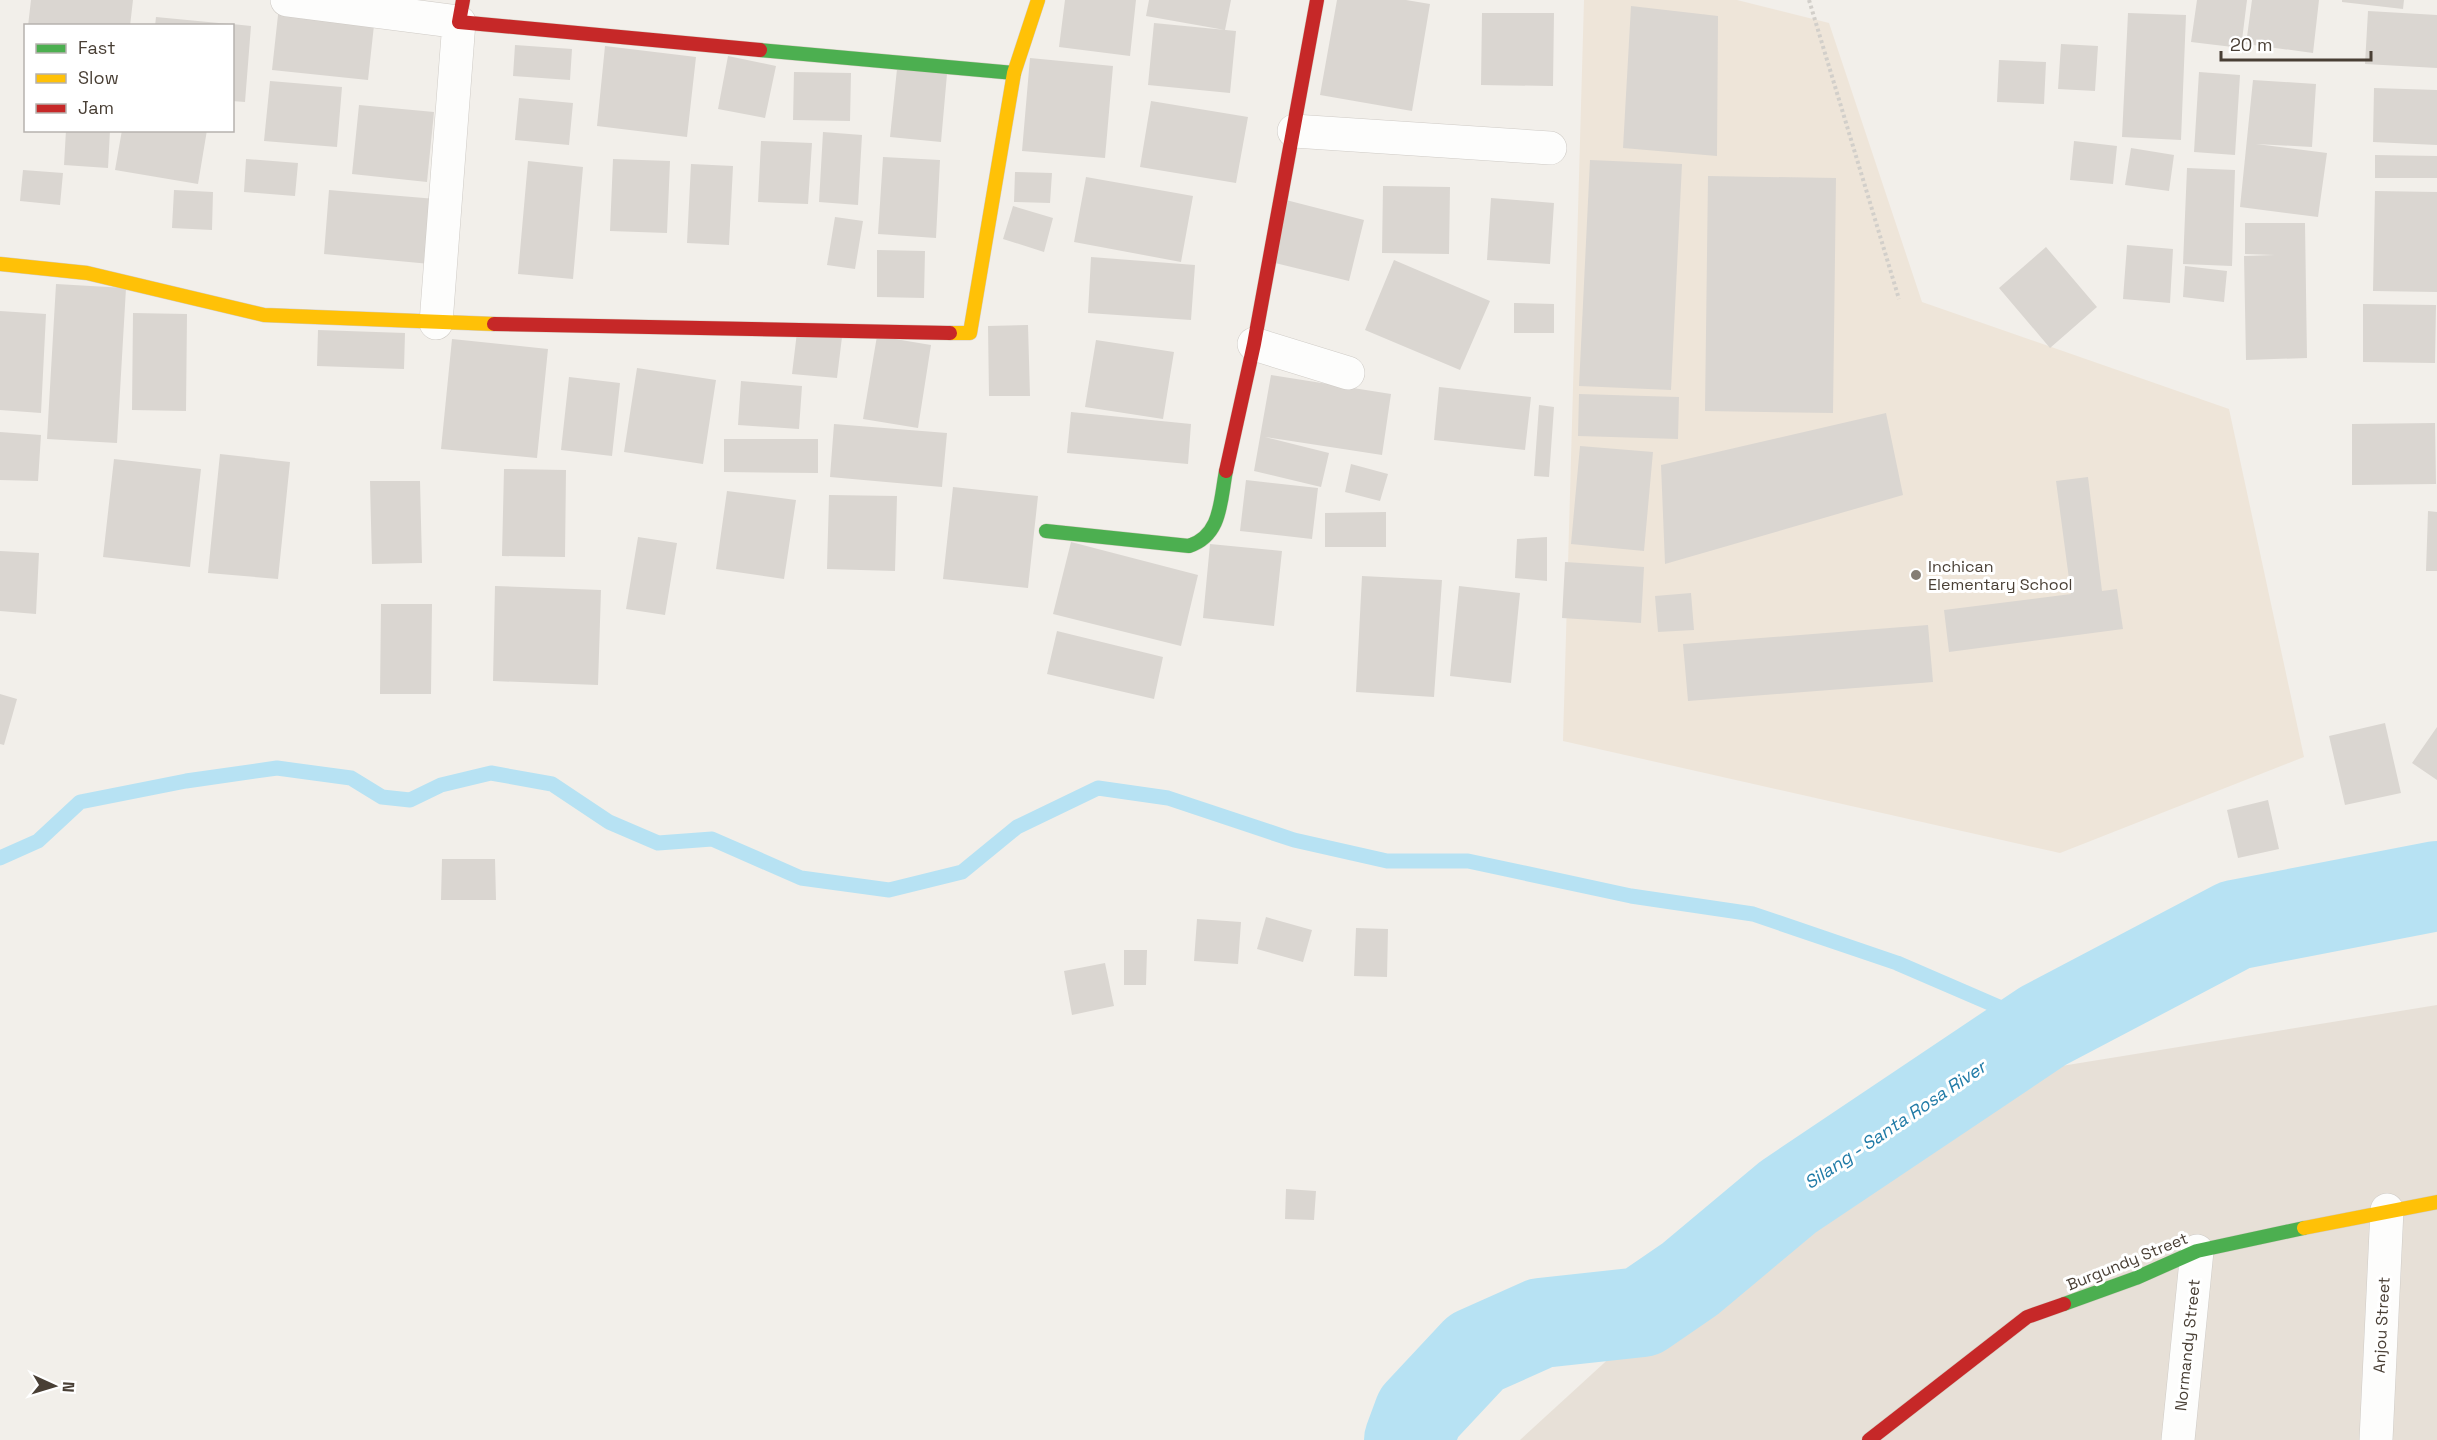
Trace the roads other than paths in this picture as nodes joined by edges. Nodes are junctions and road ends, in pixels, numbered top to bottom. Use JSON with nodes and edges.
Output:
{"nodes":[{"id":1,"x":287,"y":0,"type":"edge"},
{"id":2,"x":1038,"y":0,"type":"edge"},
{"id":3,"x":1317,"y":0,"type":"edge"},
{"id":4,"x":461,"y":11,"type":"edge"},
{"id":5,"x":1014,"y":73,"type":"junction"},
{"id":6,"x":1294,"y":131,"type":"junction"},
{"id":7,"x":1550,"y":148,"type":"dead end"},
{"id":8,"x":0,"y":264,"type":"edge"},
{"id":9,"x":436,"y":324,"type":"junction"},
{"id":10,"x":1254,"y":344,"type":"junction"},
{"id":11,"x":1348,"y":374,"type":"dead end"},
{"id":12,"x":1046,"y":531,"type":"dead end"},
{"id":13,"x":2437,"y":1203,"type":"edge"},
{"id":14,"x":2386,"y":1210,"type":"junction"},
{"id":15,"x":2197,"y":1251,"type":"junction"},
{"id":16,"x":1869,"y":1440,"type":"edge"},
{"id":17,"x":2178,"y":1440,"type":"edge"},
{"id":18,"x":2376,"y":1440,"type":"edge"}],
"edges":[{"from":1,"to":4,"type":"street"},
{"from":2,"to":5,"type":"street"},
{"from":3,"to":6,"type":"street"},
{"from":4,"to":5,"type":"street"},
{"from":4,"to":9,"type":"street"},
{"from":5,"to":9,"type":"street"},
{"from":6,"to":7,"type":"street"},
{"from":6,"to":10,"type":"street"},
{"from":8,"to":9,"type":"street"},
{"from":10,"to":11,"type":"street"},
{"from":10,"to":12,"type":"street"},
{"from":13,"to":14,"type":"street","name":"Burgundy Street"},
{"from":14,"to":15,"type":"street","name":"Burgundy Street"},
{"from":14,"to":18,"type":"street","name":"Anjou Street"},
{"from":15,"to":16,"type":"street","name":"Burgundy Street"},
{"from":15,"to":17,"type":"street","name":"Normandy Street"}]}
